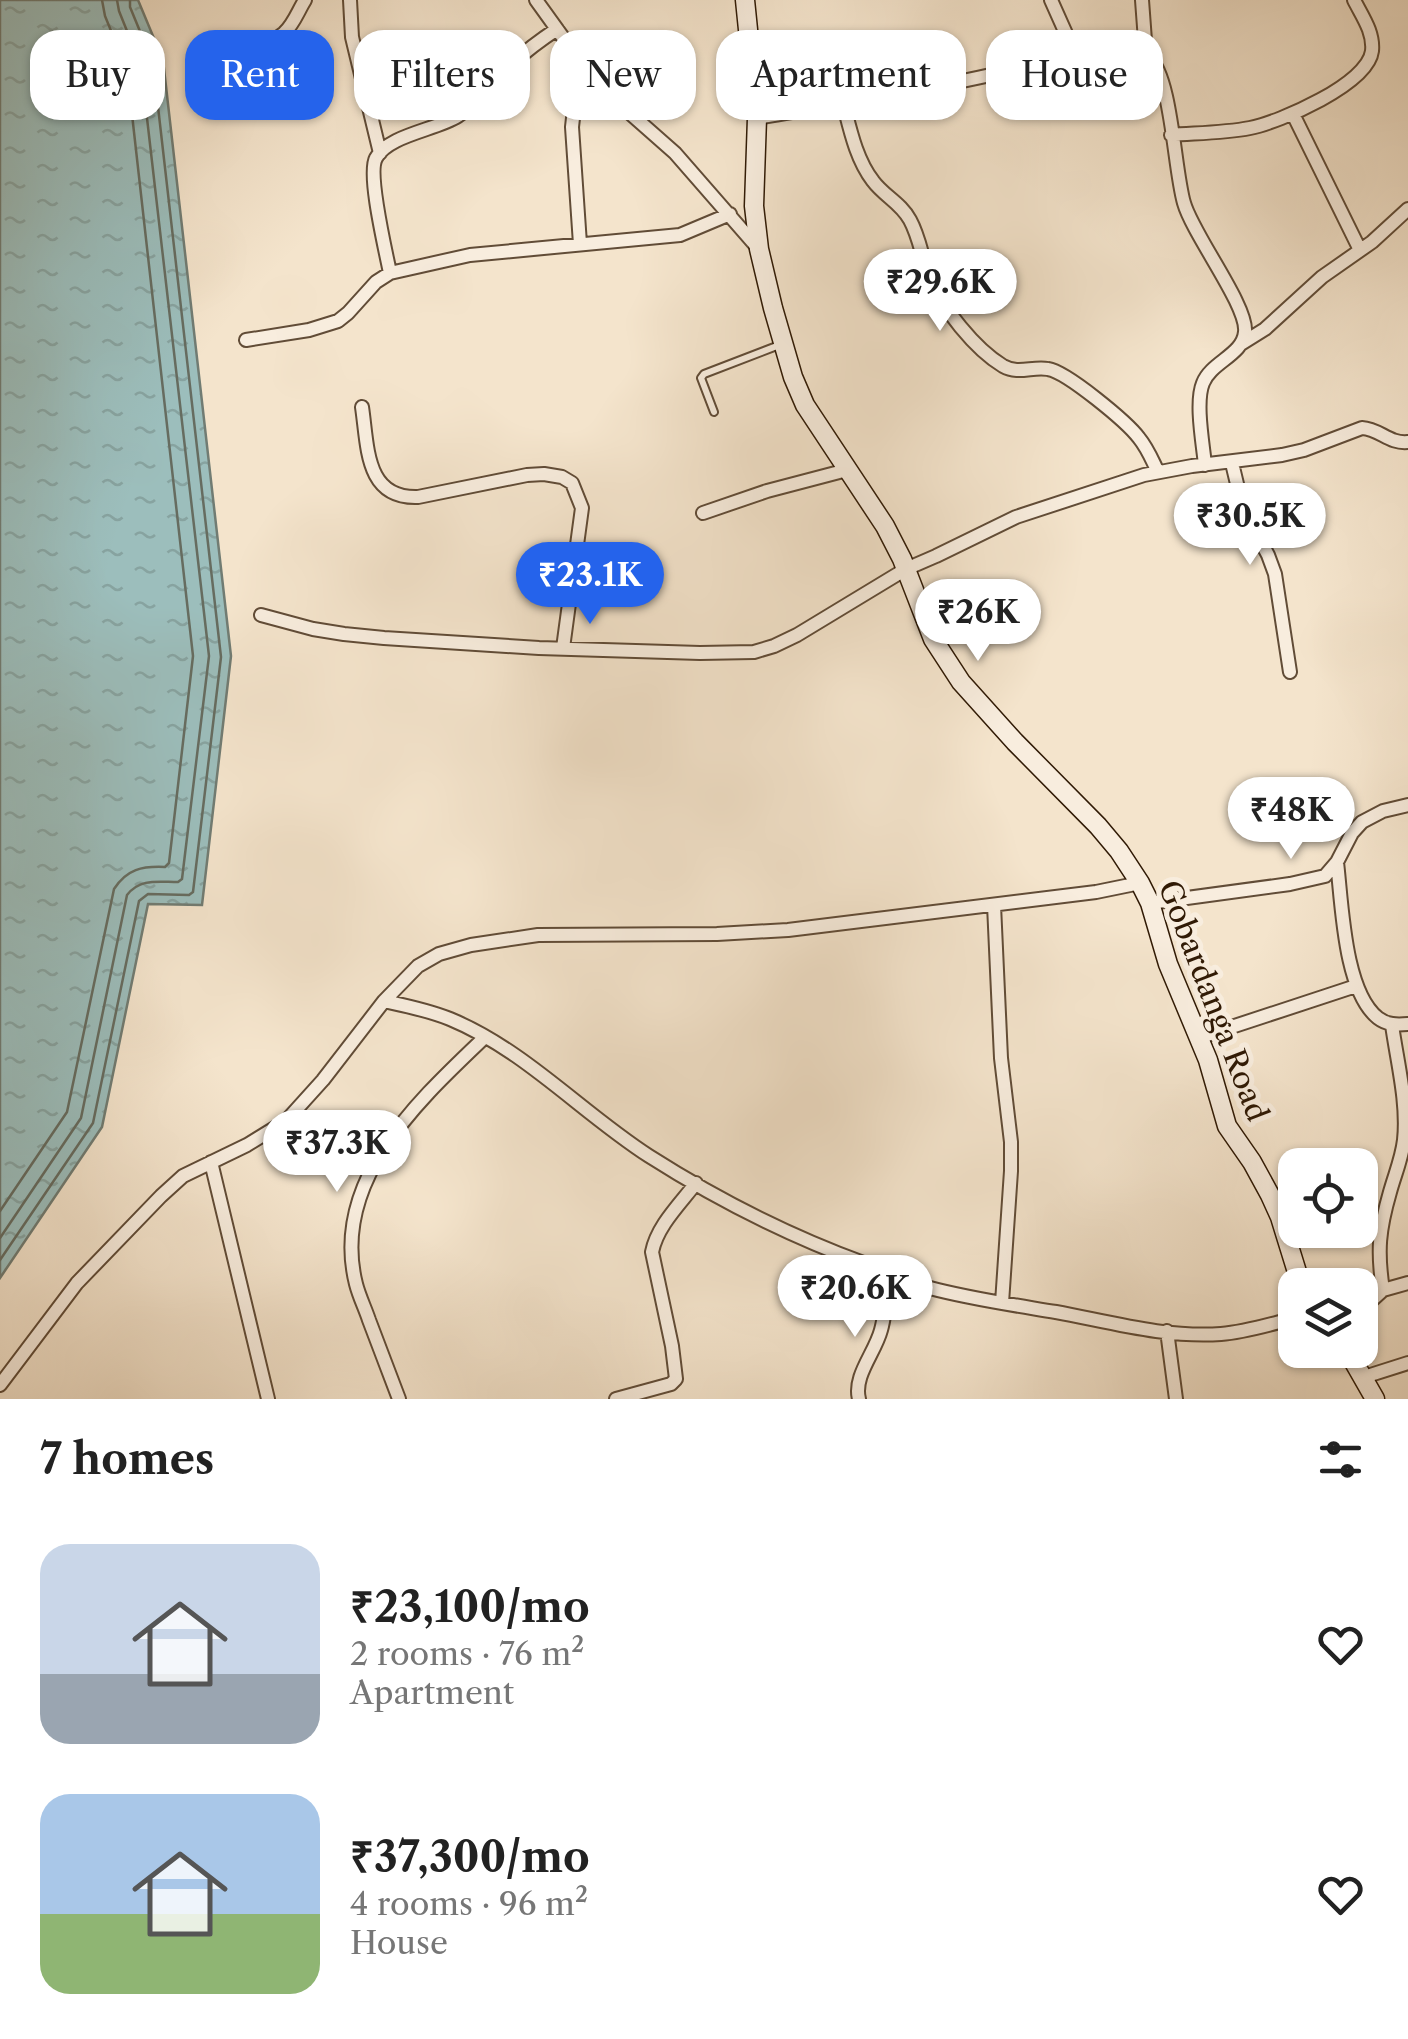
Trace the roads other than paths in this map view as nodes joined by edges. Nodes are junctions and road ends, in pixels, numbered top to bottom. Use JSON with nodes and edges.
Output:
{"nodes":[{"id":1,"x":305,"y":0,"type":"edge"},
{"id":2,"x":350,"y":0,"type":"edge"},
{"id":3,"x":536,"y":0,"type":"edge"},
{"id":4,"x":746,"y":0,"type":"edge"},
{"id":5,"x":1052,"y":0,"type":"edge"},
{"id":6,"x":1142,"y":0,"type":"edge"},
{"id":7,"x":1354,"y":0,"type":"edge"},
{"id":8,"x":556,"y":28,"type":"joint"},
{"id":9,"x":288,"y":30,"type":"edge"},
{"id":10,"x":749,"y":30,"type":"edge"},
{"id":11,"x":1065,"y":30,"type":"edge"},
{"id":12,"x":1144,"y":30,"type":"edge"},
{"id":13,"x":1163,"y":86,"type":"edge"},
{"id":14,"x":1293,"y":114,"type":"junction"},
{"id":15,"x":573,"y":120,"type":"edge"},
{"id":16,"x":636,"y":120,"type":"edge"},
{"id":17,"x":756,"y":120,"type":"edge"},
{"id":18,"x":849,"y":120,"type":"edge"},
{"id":19,"x":1171,"y":135,"type":"junction"},
{"id":20,"x":380,"y":152,"type":"junction"},
{"id":21,"x":1408,"y":209,"type":"edge"},
{"id":22,"x":730,"y":214,"type":"junction"},
{"id":23,"x":580,"y":244,"type":"junction"},
{"id":24,"x":759,"y":249,"type":"junction"},
{"id":25,"x":1360,"y":250,"type":"junction"},
{"id":26,"x":390,"y":273,"type":"junction"},
{"id":27,"x":246,"y":340,"type":"dead end"},
{"id":28,"x":783,"y":344,"type":"junction"},
{"id":29,"x":1241,"y":344,"type":"junction"},
{"id":30,"x":362,"y":407,"type":"dead end"},
{"id":31,"x":714,"y":412,"type":"dead end"},
{"id":32,"x":1408,"y":442,"type":"edge"},
{"id":33,"x":1232,"y":463,"type":"junction"},
{"id":34,"x":1205,"y":465,"type":"junction"},
{"id":35,"x":847,"y":470,"type":"junction"},
{"id":36,"x":1158,"y":472,"type":"junction"},
{"id":37,"x":702,"y":513,"type":"dead end"},
{"id":38,"x":906,"y":569,"type":"junction"},
{"id":39,"x":261,"y":615,"type":"dead end"},
{"id":40,"x":562,"y":648,"type":"junction"},
{"id":41,"x":1290,"y":672,"type":"dead end"},
{"id":42,"x":1408,"y":805,"type":"edge"},
{"id":43,"x":1337,"y":862,"type":"junction"},
{"id":44,"x":1140,"y":883,"type":"junction"},
{"id":45,"x":1150,"y":903,"type":"junction"},
{"id":46,"x":994,"y":904,"type":"junction"},
{"id":47,"x":1356,"y":986,"type":"junction"},
{"id":48,"x":384,"y":1001,"type":"junction"},
{"id":49,"x":1392,"y":1024,"type":"junction"},
{"id":50,"x":1408,"y":1024,"type":"edge"},
{"id":51,"x":484,"y":1037,"type":"junction"},
{"id":52,"x":1198,"y":1038,"type":"junction"},
{"id":53,"x":210,"y":1162,"type":"junction"},
{"id":54,"x":696,"y":1183,"type":"junction"},
{"id":55,"x":1296,"y":1268,"type":"edge"},
{"id":56,"x":889,"y":1273,"type":"junction"},
{"id":57,"x":1408,"y":1283,"type":"edge"},
{"id":58,"x":1384,"y":1290,"type":"junction"},
{"id":59,"x":1378,"y":1295,"type":"edge"},
{"id":60,"x":1002,"y":1303,"type":"junction"},
{"id":61,"x":1278,"y":1322,"type":"edge"},
{"id":62,"x":1167,"y":1332,"type":"junction"},
{"id":63,"x":1408,"y":1363,"type":"edge"},
{"id":64,"x":1358,"y":1368,"type":"edge"},
{"id":65,"x":1364,"y":1378,"type":"junction"},
{"id":66,"x":0,"y":1385,"type":"edge"},
{"id":67,"x":854,"y":1397,"type":"edge"},
{"id":68,"x":268,"y":1399,"type":"edge"},
{"id":69,"x":399,"y":1399,"type":"edge"},
{"id":70,"x":616,"y":1399,"type":"edge"},
{"id":71,"x":1176,"y":1399,"type":"edge"},
{"id":72,"x":1374,"y":1399,"type":"edge"}],
"edges":[{"from":1,"to":9,"type":"street"},
{"from":2,"to":20,"type":"street"},
{"from":3,"to":8,"type":"street"},
{"from":4,"to":10,"type":"main road","name":"Gobardanga Road"},
{"from":5,"to":11,"type":"street"},
{"from":6,"to":12,"type":"street"},
{"from":7,"to":14,"type":"street"},
{"from":8,"to":20,"type":"street"},
{"from":13,"to":19,"type":"street"},
{"from":14,"to":19,"type":"street"},
{"from":14,"to":25,"type":"street"},
{"from":15,"to":23,"type":"street"},
{"from":16,"to":22,"type":"street"},
{"from":17,"to":24,"type":"main road","name":"Gobardanga Road"},
{"from":18,"to":36,"type":"street"},
{"from":19,"to":29,"type":"street"},
{"from":20,"to":26,"type":"street"},
{"from":21,"to":25,"type":"street"},
{"from":22,"to":23,"type":"street"},
{"from":22,"to":24,"type":"street"},
{"from":23,"to":26,"type":"street"},
{"from":24,"to":28,"type":"main road","name":"Gobardanga Road"},
{"from":25,"to":29,"type":"street"},
{"from":26,"to":27,"type":"street"},
{"from":28,"to":31,"type":"lane"},
{"from":28,"to":35,"type":"main road","name":"Gobardanga Road"},
{"from":29,"to":34,"type":"street"},
{"from":30,"to":40,"type":"street"},
{"from":32,"to":33,"type":"street"},
{"from":33,"to":34,"type":"street"},
{"from":33,"to":41,"type":"street"},
{"from":34,"to":36,"type":"street"},
{"from":35,"to":37,"type":"street"},
{"from":35,"to":38,"type":"main road","name":"Gobardanga Road"},
{"from":36,"to":38,"type":"street"},
{"from":38,"to":40,"type":"street"},
{"from":38,"to":44,"type":"main road","name":"Gobardanga Road"},
{"from":39,"to":40,"type":"street"},
{"from":42,"to":43,"type":"street"},
{"from":43,"to":45,"type":"street"},
{"from":43,"to":47,"type":"street"},
{"from":44,"to":45,"type":"main road","name":"Gobardanga Road"},
{"from":44,"to":46,"type":"street"},
{"from":45,"to":52,"type":"main road","name":"Gobardanga Road"},
{"from":46,"to":48,"type":"street"},
{"from":46,"to":60,"type":"street"},
{"from":47,"to":49,"type":"street"},
{"from":47,"to":52,"type":"street"},
{"from":48,"to":51,"type":"street"},
{"from":48,"to":53,"type":"street"},
{"from":49,"to":50,"type":"street"},
{"from":49,"to":58,"type":"street"},
{"from":51,"to":54,"type":"street"},
{"from":51,"to":69,"type":"street"},
{"from":52,"to":55,"type":"main road","name":"Gobardanga Road"},
{"from":53,"to":66,"type":"street"},
{"from":53,"to":68,"type":"street"},
{"from":54,"to":56,"type":"street"},
{"from":54,"to":70,"type":"street"},
{"from":56,"to":60,"type":"street"},
{"from":56,"to":67,"type":"street"},
{"from":57,"to":58,"type":"street"},
{"from":58,"to":59,"type":"street"},
{"from":60,"to":62,"type":"street"},
{"from":61,"to":62,"type":"street"},
{"from":62,"to":71,"type":"street"},
{"from":63,"to":65,"type":"street"},
{"from":64,"to":65,"type":"main road"},
{"from":65,"to":72,"type":"main road"}]}
